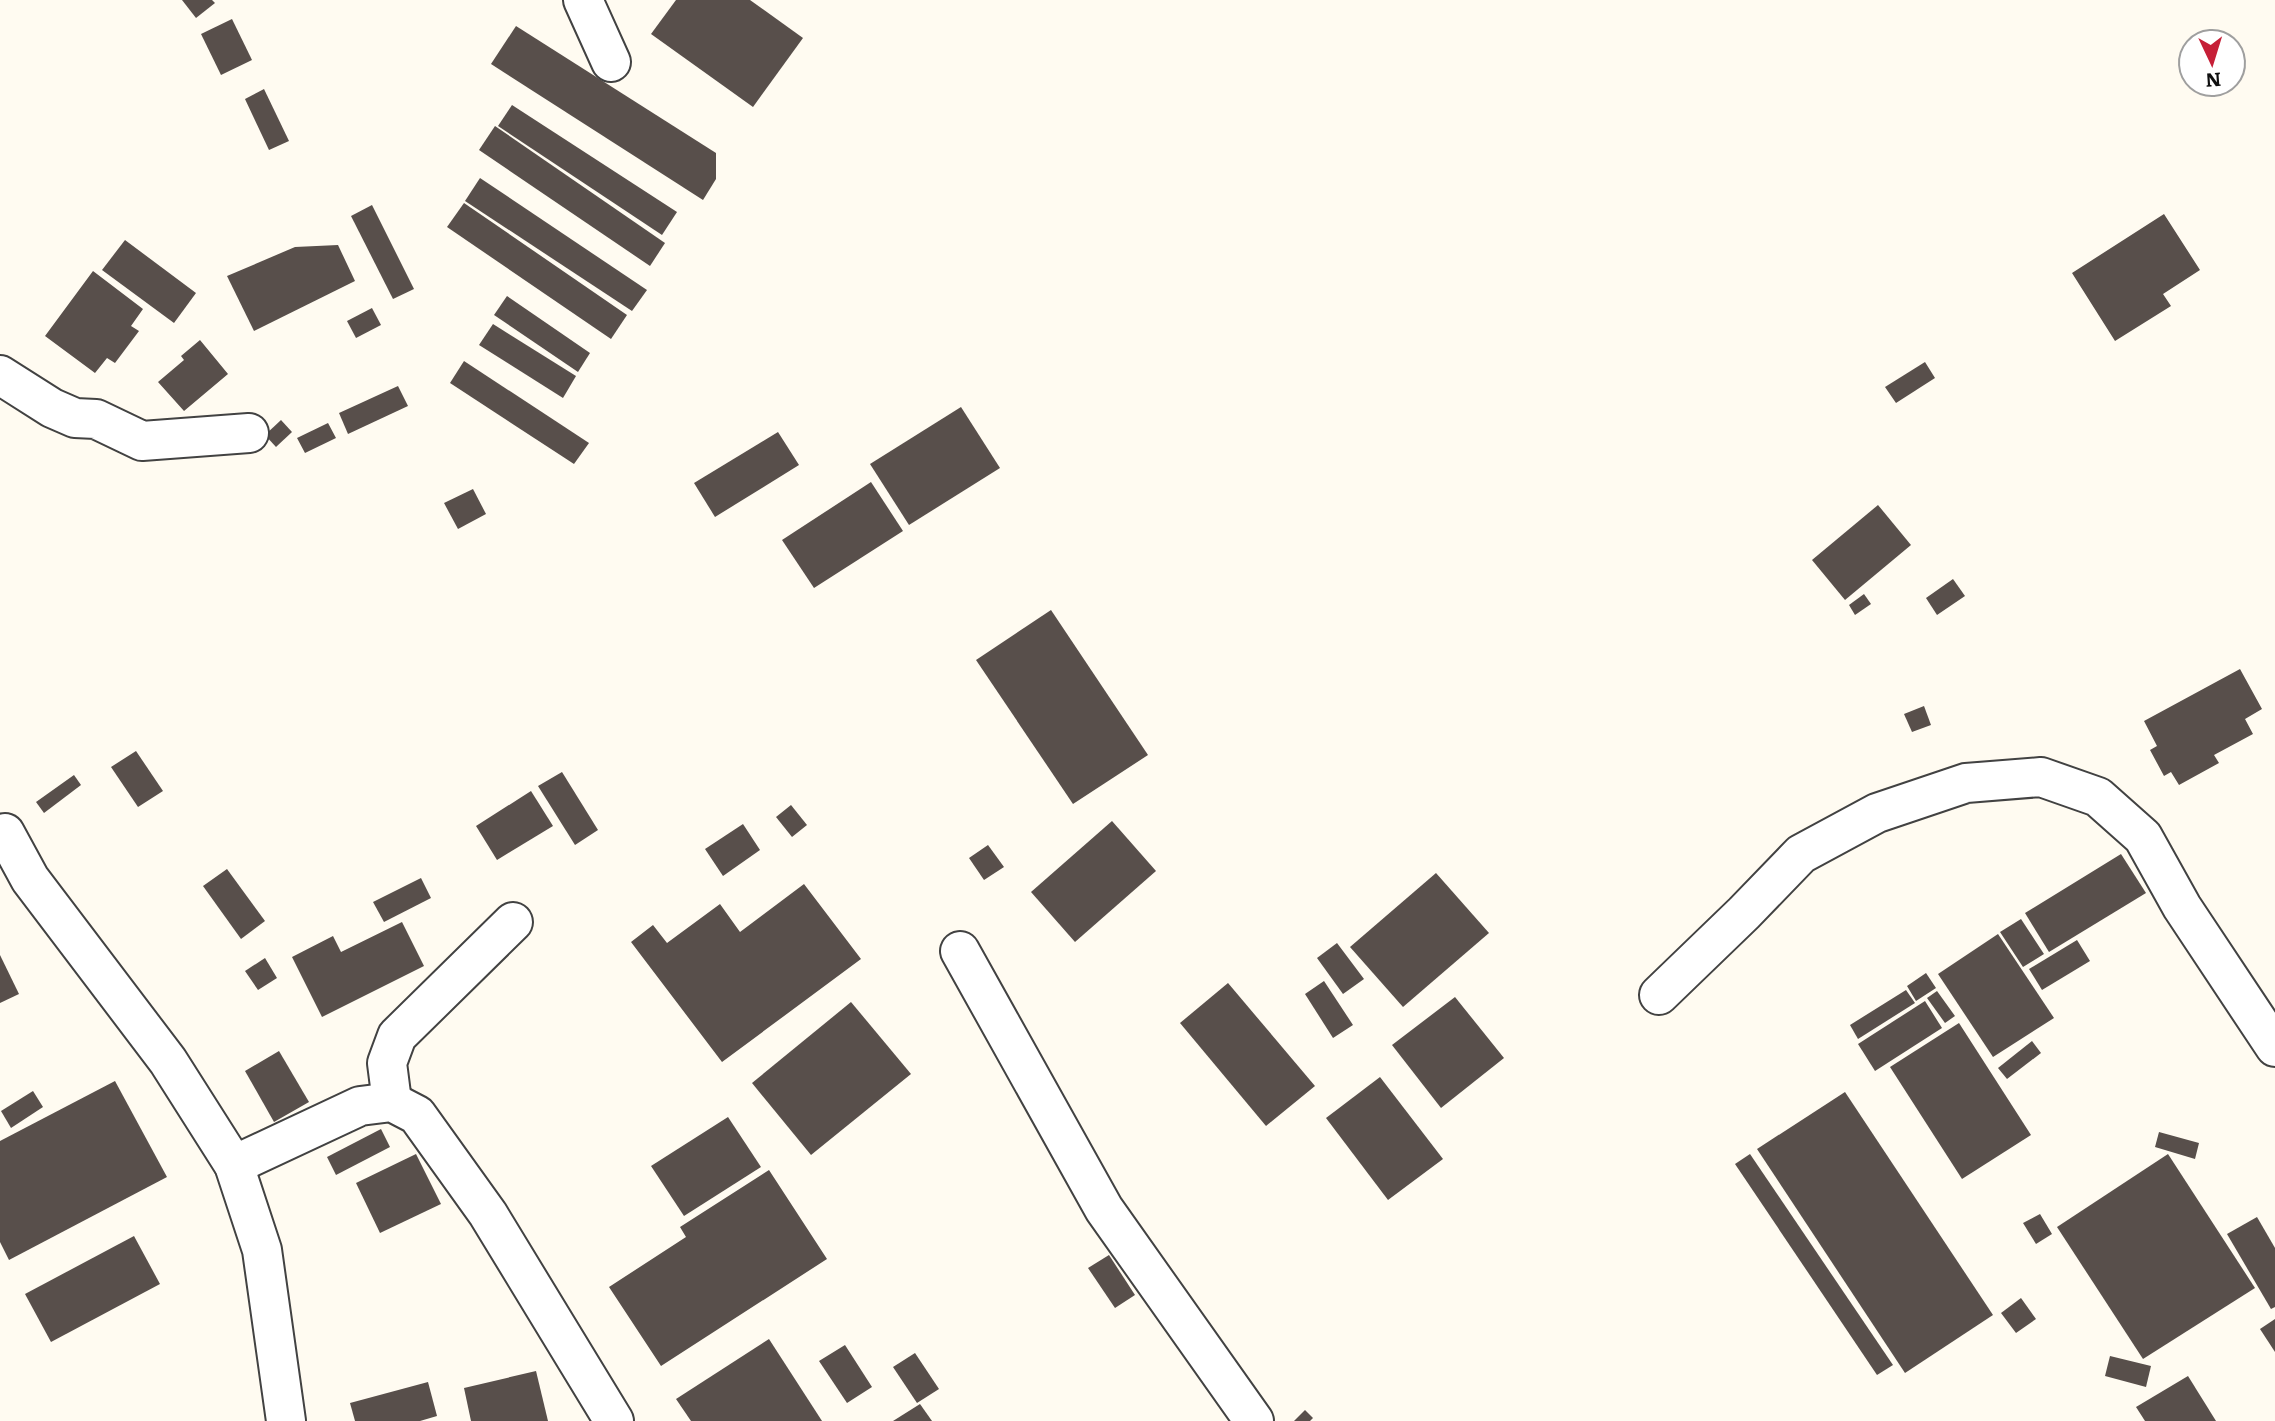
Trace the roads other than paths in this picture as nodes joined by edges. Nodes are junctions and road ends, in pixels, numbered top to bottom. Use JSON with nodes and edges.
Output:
{"nodes":[{"id":1,"x":583,"y":0,"type":"edge"},
{"id":2,"x":611,"y":62,"type":"dead end"},
{"id":3,"x":0,"y":375,"type":"edge"},
{"id":4,"x":249,"y":433,"type":"dead end"},
{"id":5,"x":2,"y":830,"type":"edge"},
{"id":6,"x":513,"y":922,"type":"dead end"},
{"id":7,"x":960,"y":951,"type":"dead end"},
{"id":8,"x":1659,"y":995,"type":"dead end"},
{"id":9,"x":2275,"y":1046,"type":"edge"},
{"id":10,"x":392,"y":1102,"type":"junction"},
{"id":11,"x":234,"y":1165,"type":"junction"},
{"id":12,"x":286,"y":1421,"type":"edge"},
{"id":13,"x":614,"y":1421,"type":"edge"},
{"id":14,"x":1254,"y":1421,"type":"edge"}],
"edges":[{"from":1,"to":2,"type":"street"},
{"from":3,"to":4,"type":"street"},
{"from":5,"to":11,"type":"street"},
{"from":6,"to":10,"type":"street"},
{"from":7,"to":14,"type":"street"},
{"from":8,"to":9,"type":"street"},
{"from":10,"to":11,"type":"street"},
{"from":10,"to":13,"type":"street"},
{"from":11,"to":12,"type":"street"}]}
